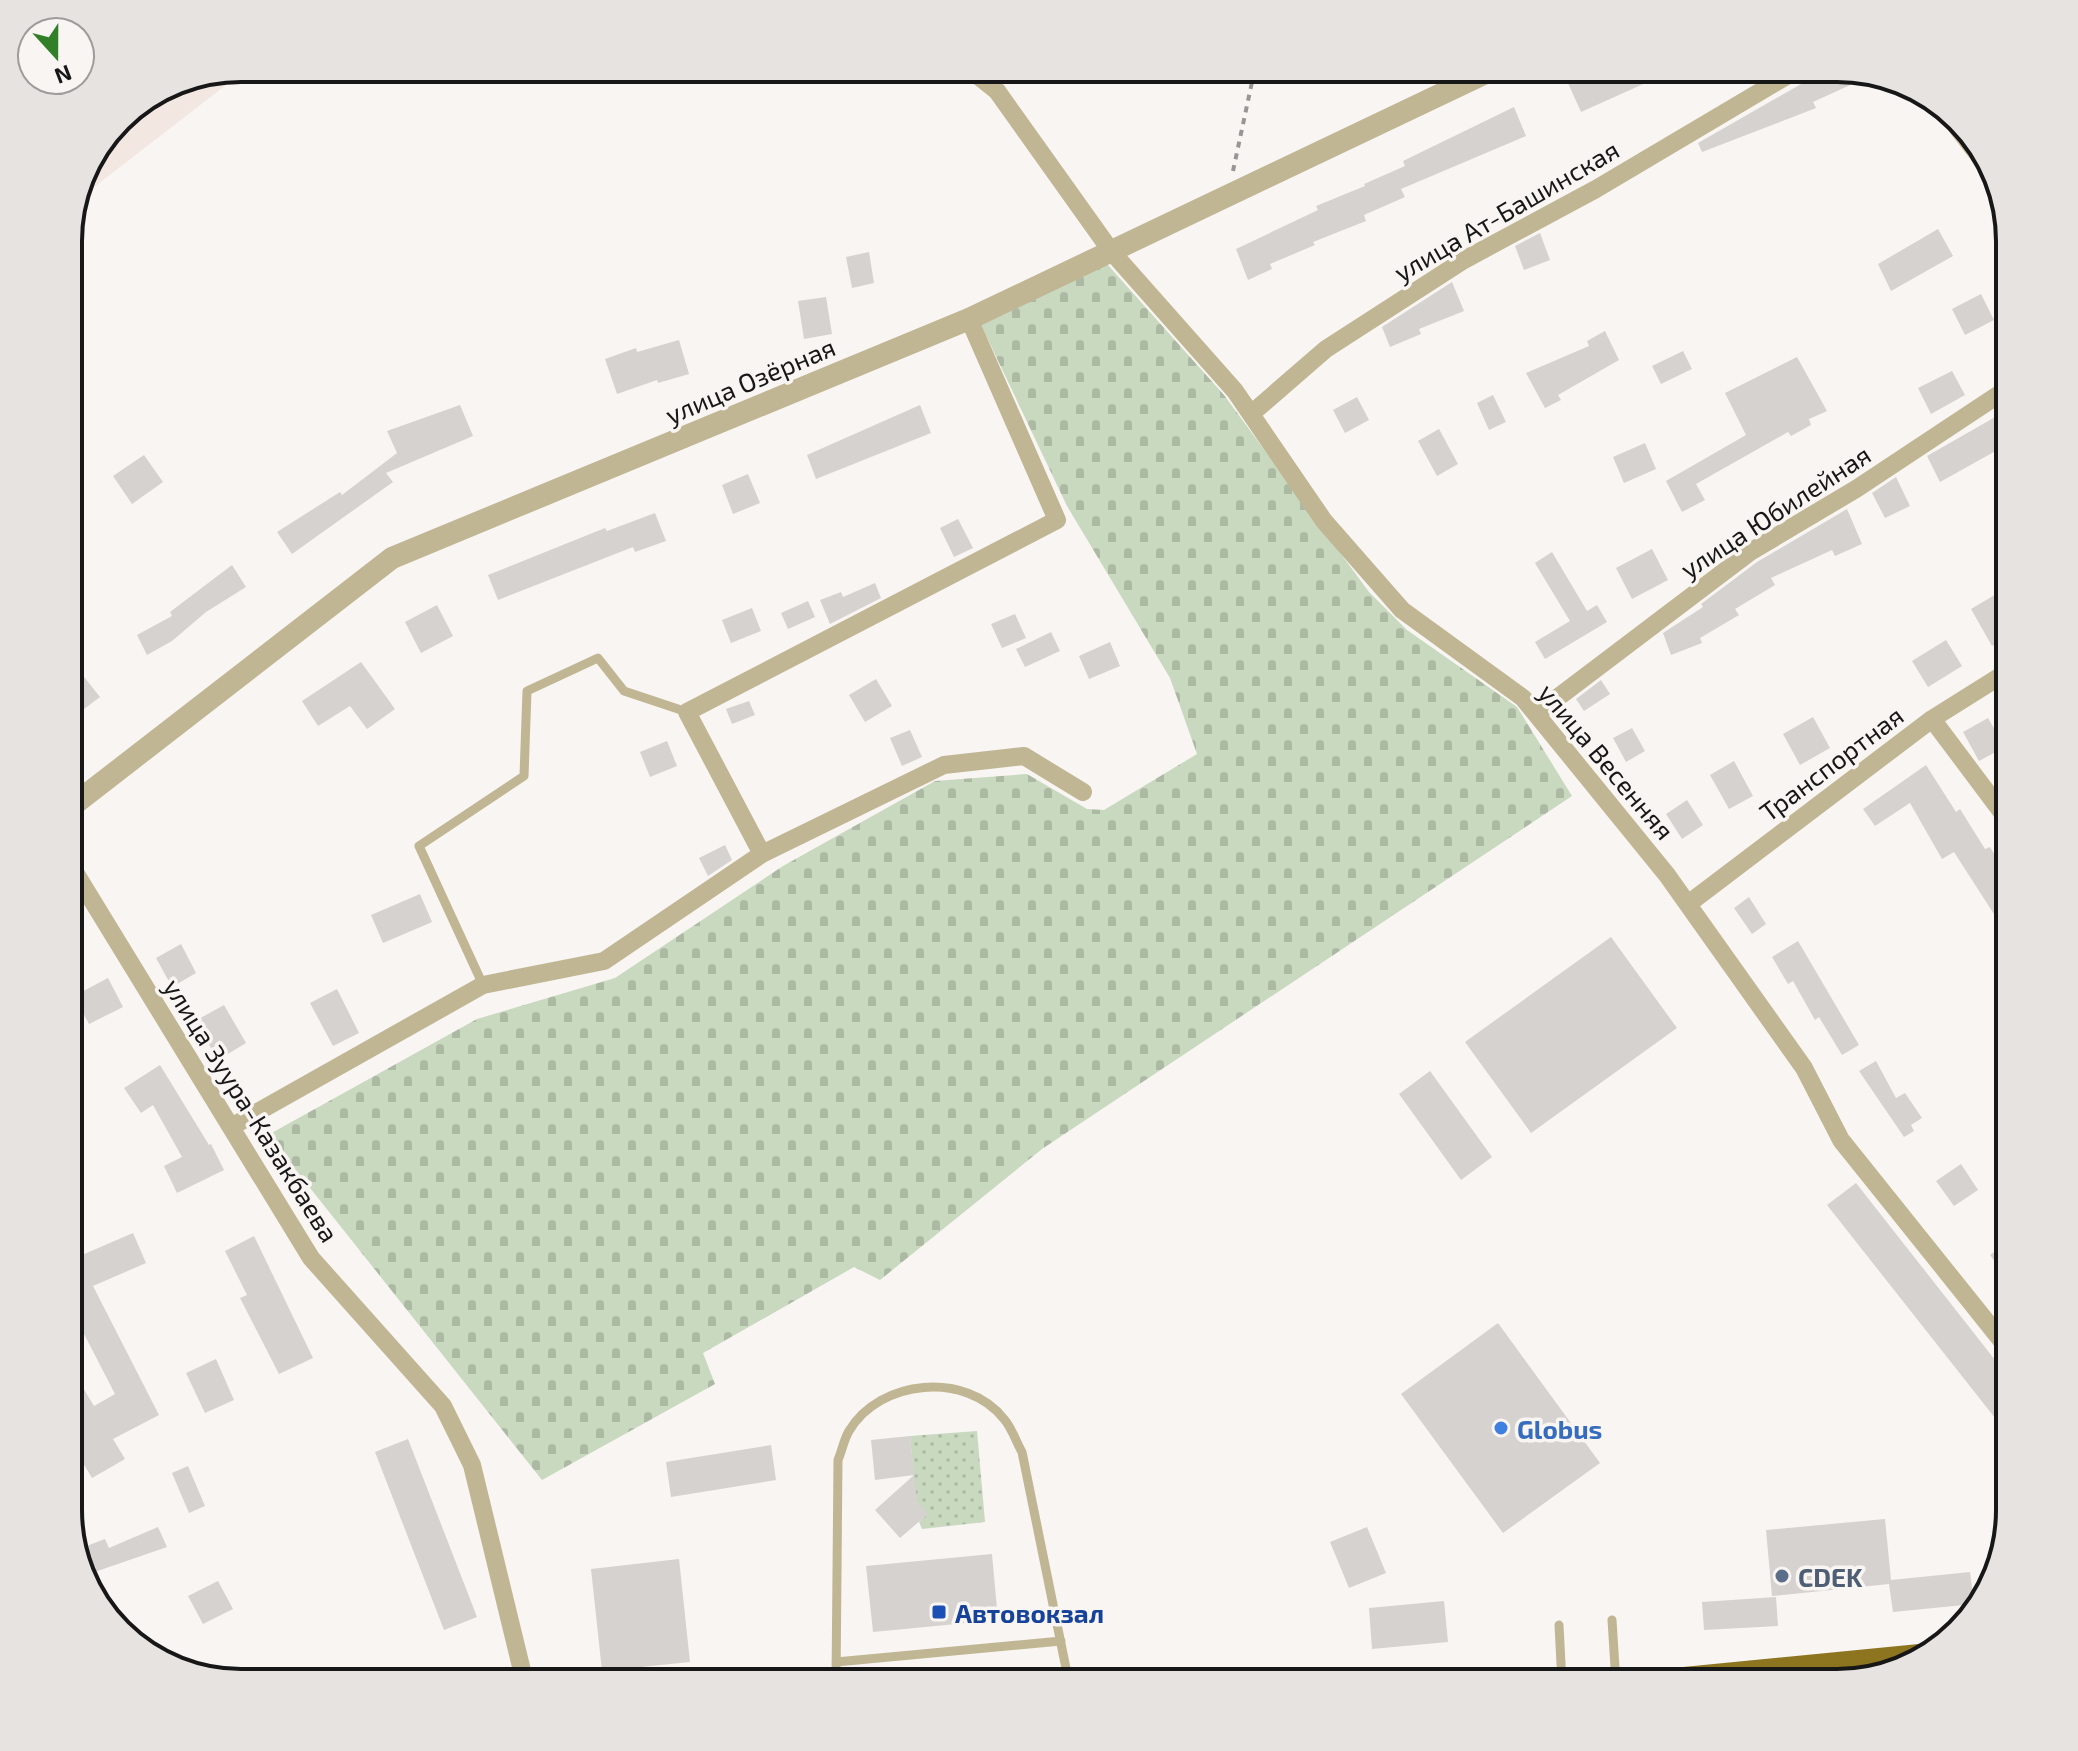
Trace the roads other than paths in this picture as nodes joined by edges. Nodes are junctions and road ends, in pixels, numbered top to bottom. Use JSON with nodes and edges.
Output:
{"nodes":[{"id":1,"x":986,"y":82,"type":"edge"},
{"id":2,"x":1467,"y":82,"type":"edge"},
{"id":3,"x":1776,"y":82,"type":"edge"},
{"id":4,"x":1111,"y":251,"type":"junction"},
{"id":5,"x":969,"y":319,"type":"junction"},
{"id":6,"x":1996,"y":396,"type":"edge"},
{"id":7,"x":1251,"y":414,"type":"junction"},
{"id":8,"x":1996,"y":679,"type":"edge"},
{"id":9,"x":687,"y":712,"type":"junction"},
{"id":10,"x":1536,"y":714,"type":"junction"},
{"id":11,"x":1932,"y":719,"type":"junction"},
{"id":12,"x":1083,"y":792,"type":"dead end"},
{"id":13,"x":82,"y":798,"type":"edge"},
{"id":14,"x":1996,"y":804,"type":"edge"},
{"id":15,"x":762,"y":854,"type":"junction"},
{"id":16,"x":82,"y":884,"type":"edge"},
{"id":17,"x":1688,"y":904,"type":"junction"},
{"id":18,"x":483,"y":985,"type":"junction"},
{"id":19,"x":231,"y":1127,"type":"junction"},
{"id":20,"x":1996,"y":1334,"type":"edge"},
{"id":21,"x":1612,"y":1620,"type":"dead end"},
{"id":22,"x":1559,"y":1625,"type":"dead end"},
{"id":23,"x":1061,"y":1641,"type":"junction"},
{"id":24,"x":836,"y":1662,"type":"junction"},
{"id":25,"x":522,"y":1669,"type":"edge"},
{"id":26,"x":836,"y":1669,"type":"edge"},
{"id":27,"x":1066,"y":1669,"type":"edge"},
{"id":28,"x":1561,"y":1669,"type":"edge"},
{"id":29,"x":1615,"y":1669,"type":"edge"}],
"edges":[{"from":1,"to":4,"type":"street","name":"улица Весенняя"},
{"from":2,"to":4,"type":"street","name":"улица Озёрная"},
{"from":3,"to":7,"type":"street","name":"улица Ат-Башинская"},
{"from":4,"to":5,"type":"street","name":"улица Озёрная"},
{"from":4,"to":7,"type":"street","name":"улица Весенняя"},
{"from":5,"to":9,"type":"street"},
{"from":5,"to":13,"type":"street","name":"улица Озёрная"},
{"from":6,"to":10,"type":"street","name":"улица Юбилейная"},
{"from":7,"to":10,"type":"street","name":"улица Весенняя"},
{"from":8,"to":11,"type":"street","name":"Транспортная"},
{"from":9,"to":15,"type":"street"},
{"from":9,"to":18,"type":"lane"},
{"from":10,"to":17,"type":"street","name":"улица Весенняя"},
{"from":11,"to":14,"type":"street"},
{"from":11,"to":17,"type":"street","name":"Транспортная"},
{"from":12,"to":15,"type":"street"},
{"from":15,"to":18,"type":"street"},
{"from":16,"to":19,"type":"street","name":"улица Зуура-Казакбаева"},
{"from":17,"to":20,"type":"street","name":"улица Весенняя"},
{"from":18,"to":19,"type":"street"},
{"from":19,"to":25,"type":"street","name":"улица Зуура-Казакбаева"},
{"from":21,"to":29,"type":"lane"},
{"from":22,"to":28,"type":"lane"},
{"from":23,"to":24,"type":"lane"},
{"from":23,"to":24,"type":"lane"},
{"from":23,"to":27,"type":"lane"},
{"from":24,"to":26,"type":"lane"}]}
